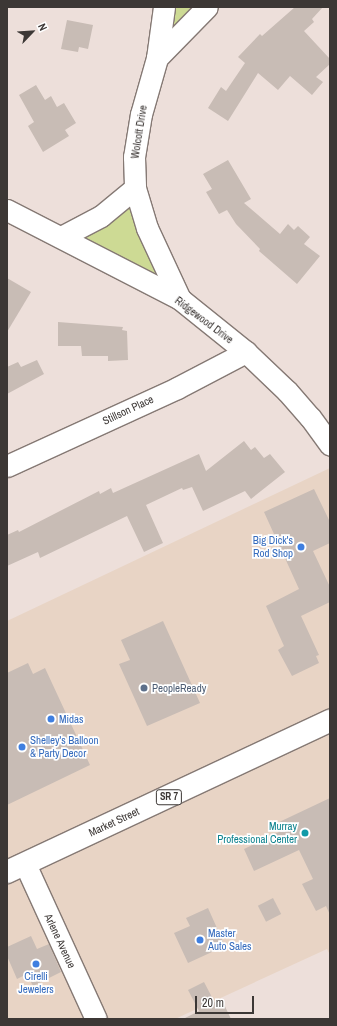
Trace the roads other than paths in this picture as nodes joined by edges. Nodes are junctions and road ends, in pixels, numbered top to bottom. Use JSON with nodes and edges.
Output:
{"nodes":[{"id":1,"x":164,"y":7,"type":"edge"},
{"id":2,"x":207,"y":7,"type":"edge"},
{"id":3,"x":157,"y":58,"type":"junction"},
{"id":4,"x":135,"y":188,"type":"junction"},
{"id":5,"x":7,"y":210,"type":"edge"},
{"id":6,"x":61,"y":237,"type":"junction"},
{"id":7,"x":180,"y":299,"type":"junction"},
{"id":8,"x":246,"y":352,"type":"junction"},
{"id":9,"x":330,"y":445,"type":"edge"},
{"id":10,"x":7,"y":466,"type":"edge"},
{"id":11,"x":330,"y":721,"type":"edge"},
{"id":12,"x":16,"y":868,"type":"edge"},
{"id":13,"x":96,"y":1019,"type":"edge"}],
"edges":[{"from":1,"to":3,"type":"street","name":"Wolcott Drive"},
{"from":2,"to":3,"type":"street"},
{"from":3,"to":4,"type":"street","name":"Wolcott Drive"},
{"from":4,"to":6,"type":"street"},
{"from":4,"to":7,"type":"street","name":"Wolcott Drive"},
{"from":5,"to":6,"type":"street","name":"Ridgewood Drive"},
{"from":6,"to":7,"type":"street","name":"Ridgewood Drive"},
{"from":7,"to":8,"type":"street","name":"Ridgewood Drive"},
{"from":8,"to":9,"type":"street","name":"Ridgewood Drive"},
{"from":8,"to":10,"type":"street","name":"Stillson Place"},
{"from":11,"to":12,"type":"main road","name":"Market Street","number":"SR 7"},
{"from":12,"to":13,"type":"street","name":"Arlene Avenue"}]}
